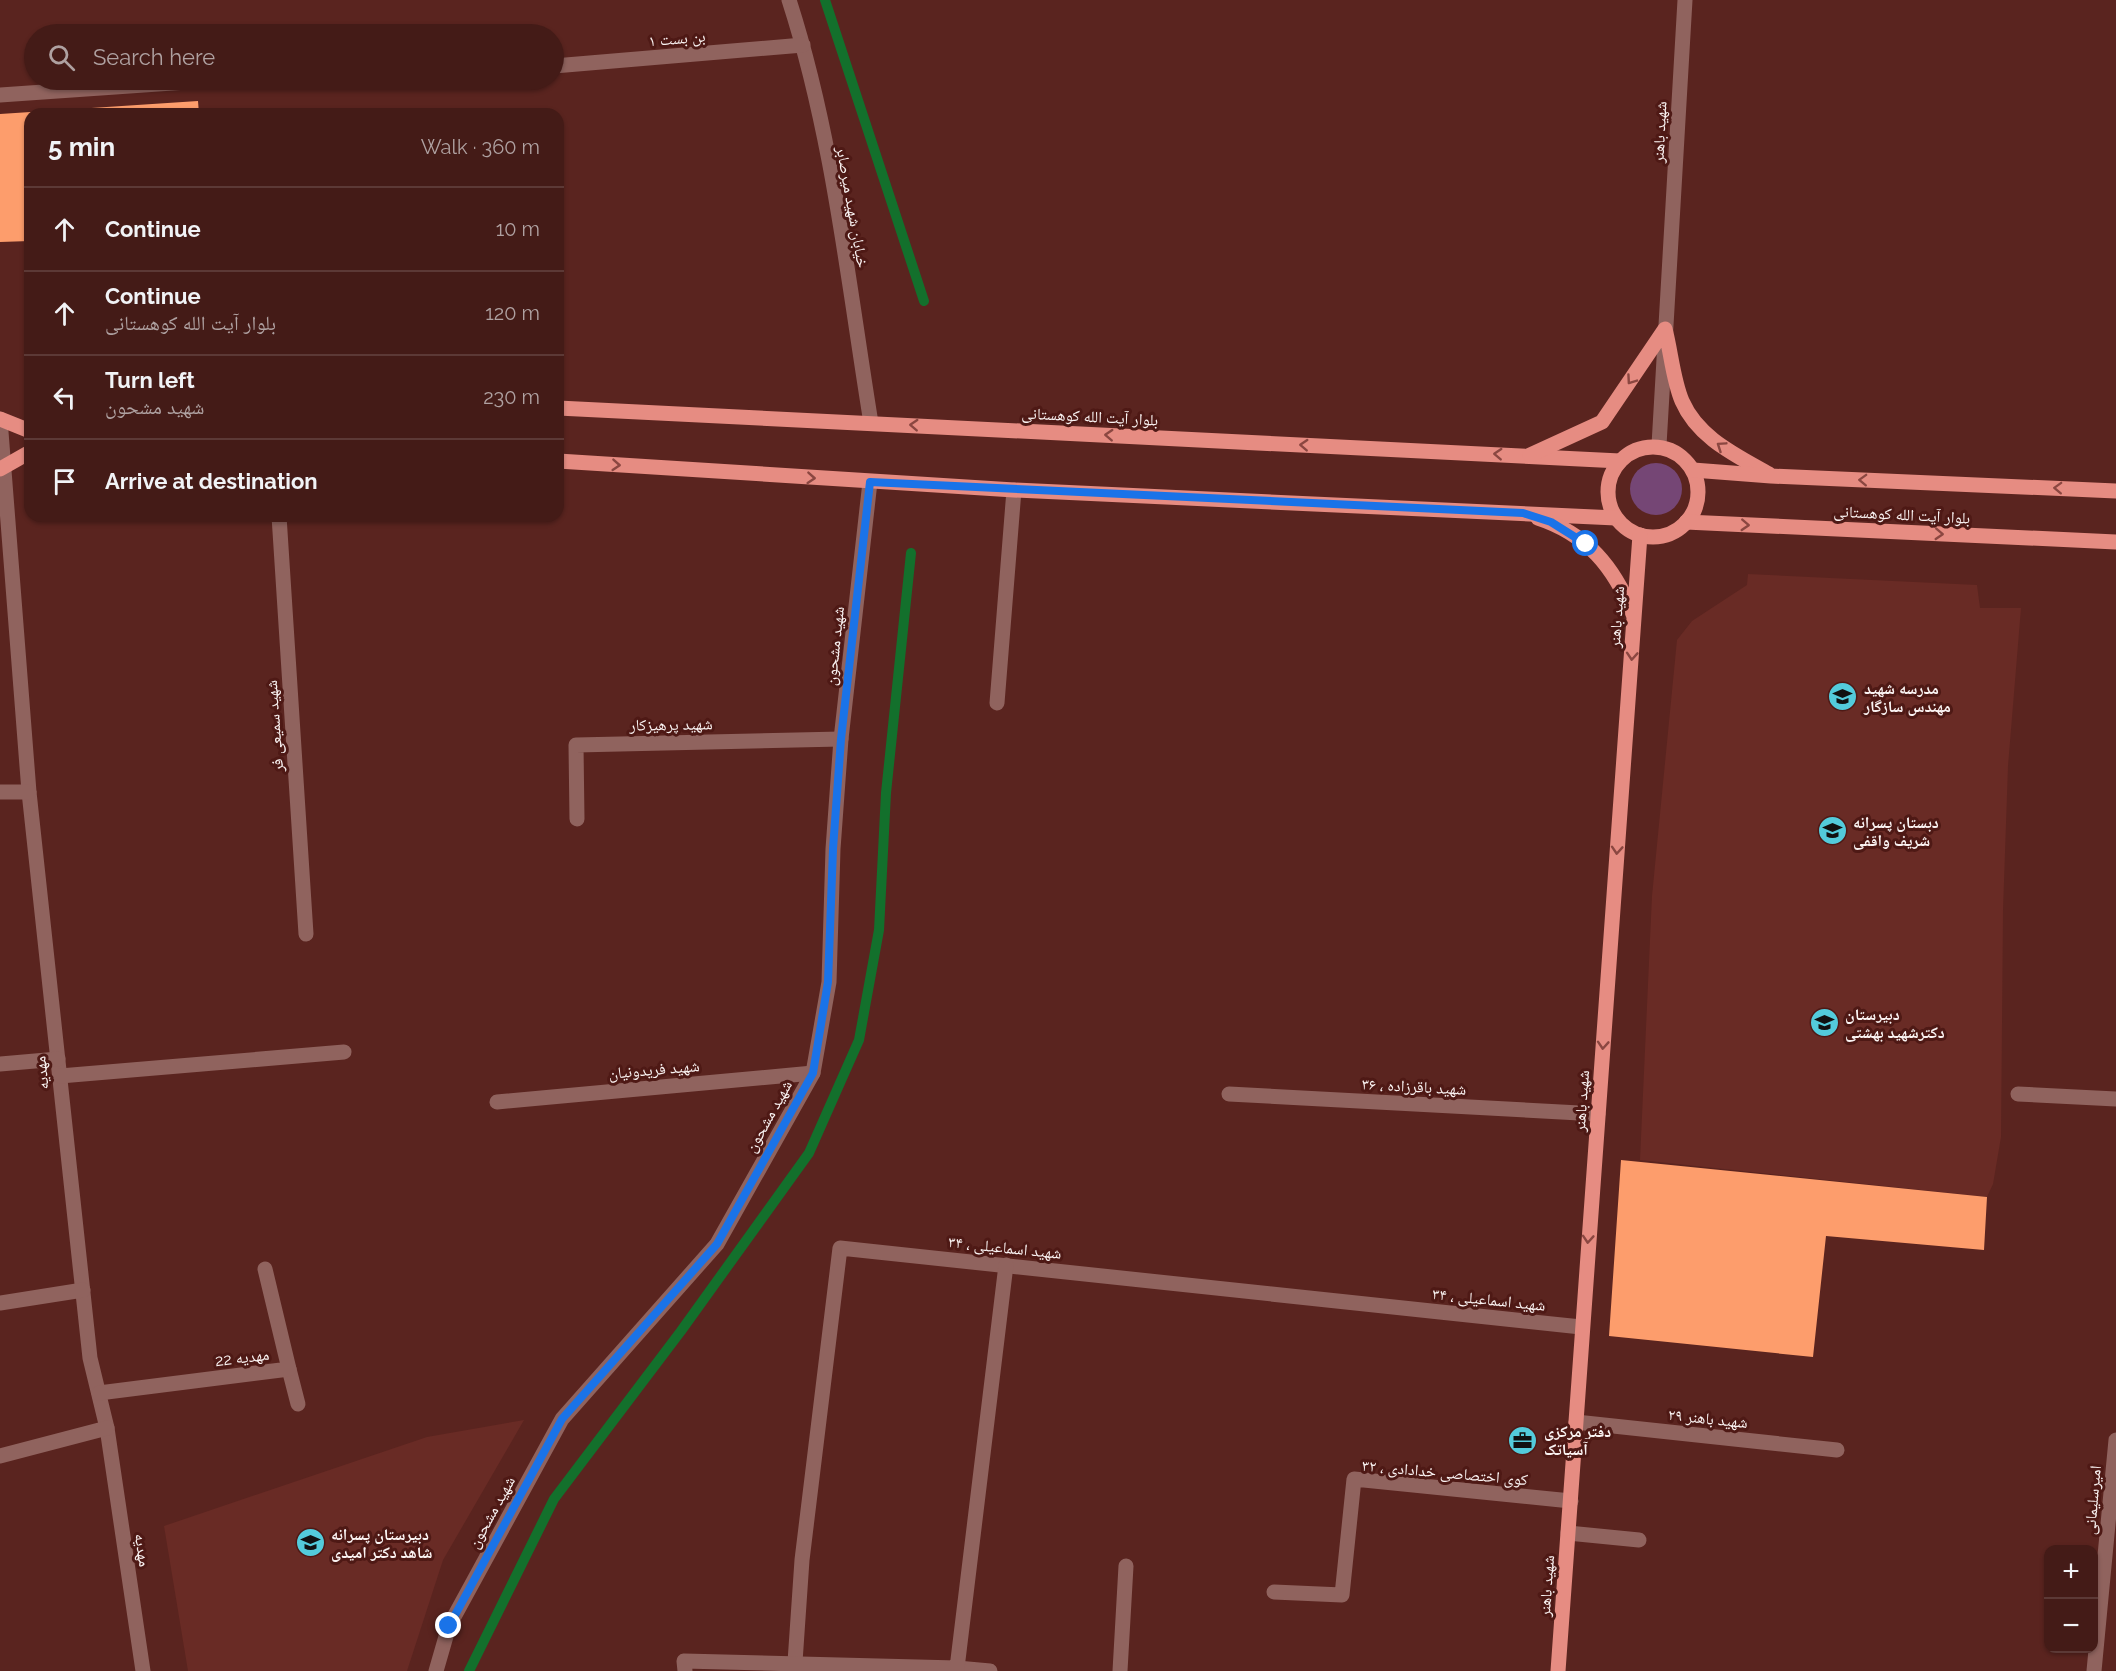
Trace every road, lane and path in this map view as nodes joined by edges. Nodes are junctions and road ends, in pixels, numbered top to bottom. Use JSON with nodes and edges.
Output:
{"nodes":[{"id":1,"x":789,"y":0,"type":"edge"},
{"id":2,"x":1685,"y":0,"type":"edge"},
{"id":3,"x":803,"y":45,"type":"junction"},
{"id":4,"x":564,"y":65,"type":"edge"},
{"id":5,"x":72,"y":90,"type":"edge"},
{"id":6,"x":0,"y":95,"type":"edge"},
{"id":7,"x":1665,"y":329,"type":"junction"},
{"id":8,"x":564,"y":408,"type":"edge"},
{"id":9,"x":0,"y":419,"type":"edge"},
{"id":10,"x":871,"y":423,"type":"junction"},
{"id":11,"x":24,"y":429,"type":"edge"},
{"id":12,"x":1659,"y":446,"type":"junction"},
{"id":13,"x":24,"y":456,"type":"edge"},
{"id":14,"x":1528,"y":456,"type":"junction"},
{"id":15,"x":564,"y":461,"type":"edge"},
{"id":16,"x":1620,"y":461,"type":"junction"},
{"id":17,"x":3,"y":468,"type":"edge"},
{"id":18,"x":1693,"y":470,"type":"junction"},
{"id":19,"x":1771,"y":476,"type":"junction"},
{"id":20,"x":870,"y":482,"type":"junction"},
{"id":21,"x":1014,"y":490,"type":"junction"},
{"id":22,"x":2116,"y":491,"type":"edge"},
{"id":23,"x":1523,"y":513,"type":"junction"},
{"id":24,"x":1616,"y":518,"type":"junction"},
{"id":25,"x":279,"y":522,"type":"edge"},
{"id":26,"x":1686,"y":522,"type":"junction"},
{"id":27,"x":1640,"y":535,"type":"junction"},
{"id":28,"x":2116,"y":542,"type":"edge"},
{"id":29,"x":1634,"y":616,"type":"junction"},
{"id":30,"x":997,"y":703,"type":"dead end"},
{"id":31,"x":841,"y":739,"type":"junction"},
{"id":32,"x":0,"y":792,"type":"edge"},
{"id":33,"x":29,"y":792,"type":"junction"},
{"id":34,"x":577,"y":819,"type":"dead end"},
{"id":35,"x":306,"y":934,"type":"dead end"},
{"id":36,"x":344,"y":1052,"type":"dead end"},
{"id":37,"x":58,"y":1059,"type":"junction"},
{"id":38,"x":0,"y":1064,"type":"edge"},
{"id":39,"x":813,"y":1073,"type":"junction"},
{"id":40,"x":60,"y":1076,"type":"junction"},
{"id":41,"x":1229,"y":1094,"type":"dead end"},
{"id":42,"x":2018,"y":1094,"type":"dead end"},
{"id":43,"x":2116,"y":1099,"type":"edge"},
{"id":44,"x":497,"y":1102,"type":"dead end"},
{"id":45,"x":1598,"y":1113,"type":"junction"},
{"id":46,"x":1006,"y":1265,"type":"junction"},
{"id":47,"x":265,"y":1269,"type":"dead end"},
{"id":48,"x":83,"y":1290,"type":"junction"},
{"id":49,"x":0,"y":1303,"type":"edge"},
{"id":50,"x":1581,"y":1327,"type":"junction"},
{"id":51,"x":289,"y":1369,"type":"junction"},
{"id":52,"x":99,"y":1393,"type":"junction"},
{"id":53,"x":298,"y":1404,"type":"dead end"},
{"id":54,"x":1576,"y":1422,"type":"junction"},
{"id":55,"x":107,"y":1428,"type":"junction"},
{"id":56,"x":2116,"y":1440,"type":"edge"},
{"id":57,"x":1837,"y":1450,"type":"dead end"},
{"id":58,"x":0,"y":1456,"type":"edge"},
{"id":59,"x":1570,"y":1501,"type":"junction"},
{"id":60,"x":1568,"y":1533,"type":"junction"},
{"id":61,"x":1639,"y":1540,"type":"dead end"},
{"id":62,"x":1126,"y":1566,"type":"dead end"},
{"id":63,"x":1274,"y":1592,"type":"dead end"},
{"id":64,"x":795,"y":1662,"type":"junction"},
{"id":65,"x":957,"y":1668,"type":"junction"},
{"id":66,"x":143,"y":1671,"type":"edge"},
{"id":67,"x":436,"y":1671,"type":"edge"},
{"id":68,"x":685,"y":1671,"type":"edge"},
{"id":69,"x":990,"y":1671,"type":"edge"},
{"id":70,"x":1120,"y":1671,"type":"edge"},
{"id":71,"x":1558,"y":1671,"type":"edge"},
{"id":72,"x":2094,"y":1671,"type":"edge"}],
"edges":[{"from":1,"to":3,"type":"street","name":"خیابان شهید میرصابر"},
{"from":2,"to":7,"type":"street","name":"شهید باهنر"},
{"from":3,"to":4,"type":"street","name":"بن بست ۱"},
{"from":3,"to":10,"type":"street","name":"خیابان شهید میرصابر"},
{"from":5,"to":6,"type":"street"},
{"from":7,"to":12,"type":"street","name":"شهید باهنر"},
{"from":7,"to":14,"type":"main road","one_way":true},
{"from":19,"to":7,"type":"main road","one_way":true},
{"from":8,"to":10,"type":"main road","name":"بلوار آیت الله کوهستانی"},
{"from":9,"to":11,"type":"main road"},
{"from":9,"to":17,"type":"street","name":"مهدیه"},
{"from":14,"to":10,"type":"main road","name":"بلوار آیت الله کوهستانی","one_way":true},
{"from":12,"to":16,"type":"main road"},
{"from":12,"to":18,"type":"main road"},
{"from":13,"to":17,"type":"main road"},
{"from":14,"to":16,"type":"main road","name":"بلوار آیت الله کوهستانی"},
{"from":15,"to":20,"type":"main road","one_way":true},
{"from":16,"to":24,"type":"main road"},
{"from":17,"to":33,"type":"street","name":"مهدیه"},
{"from":18,"to":19,"type":"main road","name":"بلوار آیت الله کوهستانی"},
{"from":18,"to":26,"type":"main road"},
{"from":22,"to":19,"type":"main road","name":"بلوار آیت الله کوهستانی","one_way":true},
{"from":20,"to":21,"type":"main road"},
{"from":20,"to":31,"type":"street","name":"شهید مشحون"},
{"from":21,"to":23,"type":"main road"},
{"from":21,"to":30,"type":"street"},
{"from":23,"to":24,"type":"main road"},
{"from":23,"to":29,"type":"main road"},
{"from":24,"to":27,"type":"main road"},
{"from":25,"to":35,"type":"street","name":"شهید سمیعی فر"},
{"from":26,"to":27,"type":"main road"},
{"from":26,"to":28,"type":"main road","name":"بلوار آیت الله کوهستانی","one_way":true},
{"from":27,"to":29,"type":"main road","name":"شهید باهنر"},
{"from":29,"to":45,"type":"main road","name":"شهید باهنر","one_way":true},
{"from":31,"to":34,"type":"street","name":"شهید پرهیزکار"},
{"from":31,"to":39,"type":"street","name":"شهید مشحون"},
{"from":32,"to":33,"type":"street"},
{"from":33,"to":37,"type":"street","name":"مهدیه"},
{"from":36,"to":40,"type":"street"},
{"from":37,"to":38,"type":"street"},
{"from":37,"to":40,"type":"street","name":"مهدیه"},
{"from":39,"to":44,"type":"street","name":"شهید فریدونیان"},
{"from":39,"to":67,"type":"street","name":"شهید مشحون"},
{"from":40,"to":48,"type":"street","name":"مهدیه"},
{"from":41,"to":45,"type":"street","name":"شهید باقرزاده ، ۳۶"},
{"from":42,"to":43,"type":"street"},
{"from":45,"to":50,"type":"main road","name":"شهید باهنر","one_way":true},
{"from":46,"to":50,"type":"street","name":"شهید اسماعیلی ، ۳۴"},
{"from":46,"to":64,"type":"street","name":"شهید اسماعیلی ، ۳۴"},
{"from":46,"to":65,"type":"street"},
{"from":47,"to":51,"type":"street","name":"مهدیه 22"},
{"from":48,"to":49,"type":"street"},
{"from":48,"to":52,"type":"street","name":"مهدیه"},
{"from":50,"to":54,"type":"main road","name":"شهید باهنر"},
{"from":51,"to":52,"type":"street","name":"مهدیه 22"},
{"from":51,"to":53,"type":"street"},
{"from":52,"to":55,"type":"street","name":"مهدیه"},
{"from":54,"to":57,"type":"street","name":"شهید باهنر ۲۹"},
{"from":54,"to":59,"type":"main road","name":"شهید باهنر"},
{"from":55,"to":58,"type":"street"},
{"from":55,"to":66,"type":"street","name":"مهدیه"},
{"from":56,"to":72,"type":"street","name":"امیرسلیمانی"},
{"from":59,"to":60,"type":"main road","name":"شهید باهنر"},
{"from":59,"to":63,"type":"street","name":"کوی اختصاصی خدادادی ، ۳۲"},
{"from":60,"to":61,"type":"street"},
{"from":60,"to":71,"type":"main road","name":"شهید باهنر"},
{"from":62,"to":70,"type":"street"},
{"from":64,"to":65,"type":"street"},
{"from":64,"to":68,"type":"street"},
{"from":65,"to":69,"type":"street"}]}
